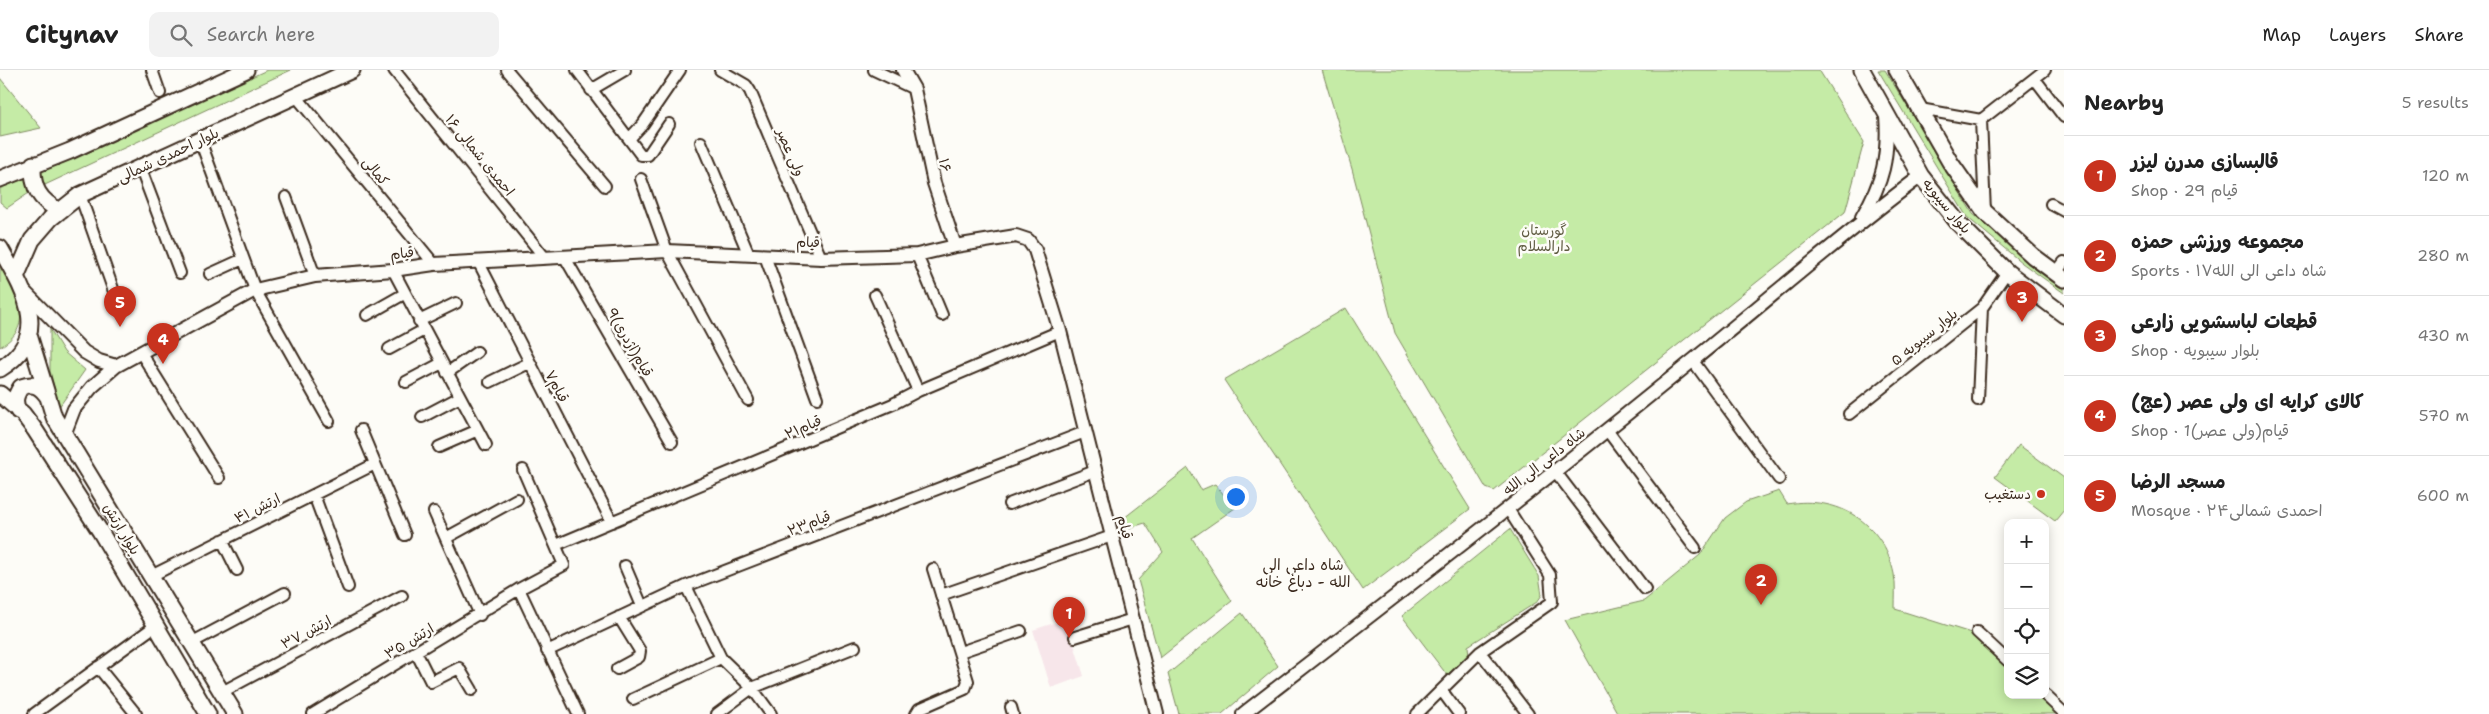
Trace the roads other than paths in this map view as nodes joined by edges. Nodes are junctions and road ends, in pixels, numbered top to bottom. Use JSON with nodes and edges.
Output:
{"nodes":[{"id":1,"x":152,"y":70,"type":"edge"},
{"id":2,"x":246,"y":70,"type":"edge"},
{"id":3,"x":352,"y":70,"type":"edge"},
{"id":4,"x":394,"y":70,"type":"edge"},
{"id":5,"x":507,"y":70,"type":"edge"},
{"id":6,"x":577,"y":70,"type":"edge"},
{"id":7,"x":625,"y":70,"type":"edge"},
{"id":8,"x":680,"y":70,"type":"edge"},
{"id":9,"x":720,"y":70,"type":"edge"},
{"id":10,"x":874,"y":70,"type":"edge"},
{"id":11,"x":904,"y":70,"type":"edge"},
{"id":12,"x":1862,"y":70,"type":"edge"},
{"id":13,"x":1897,"y":70,"type":"edge"},
{"id":14,"x":2045,"y":70,"type":"edge"},
{"id":15,"x":2035,"y":79,"type":"junction"},
{"id":16,"x":914,"y":89,"type":"junction"},
{"id":17,"x":592,"y":90,"type":"junction"},
{"id":18,"x":160,"y":93,"type":"dead end"},
{"id":19,"x":296,"y":96,"type":"junction"},
{"id":20,"x":1920,"y":109,"type":"junction"},
{"id":21,"x":1886,"y":111,"type":"junction"},
{"id":22,"x":2064,"y":117,"type":"edge"},
{"id":23,"x":1982,"y":120,"type":"junction"},
{"id":24,"x":669,"y":124,"type":"dead end"},
{"id":25,"x":629,"y":139,"type":"junction"},
{"id":26,"x":200,"y":140,"type":"junction"},
{"id":27,"x":701,"y":142,"type":"dead end"},
{"id":28,"x":33,"y":164,"type":"junction"},
{"id":29,"x":140,"y":167,"type":"junction"},
{"id":30,"x":1921,"y":176,"type":"junction"},
{"id":31,"x":0,"y":179,"type":"edge"},
{"id":32,"x":641,"y":179,"type":"dead end"},
{"id":33,"x":605,"y":186,"type":"dead end"},
{"id":34,"x":80,"y":195,"type":"junction"},
{"id":35,"x":286,"y":197,"type":"dead end"},
{"id":36,"x":2051,"y":204,"type":"dead end"},
{"id":37,"x":60,"y":211,"type":"junction"},
{"id":38,"x":2064,"y":211,"type":"edge"},
{"id":39,"x":1985,"y":212,"type":"junction"},
{"id":40,"x":1858,"y":224,"type":"junction"},
{"id":41,"x":955,"y":246,"type":"junction"},
{"id":42,"x":0,"y":248,"type":"edge"},
{"id":43,"x":666,"y":251,"type":"junction"},
{"id":44,"x":749,"y":255,"type":"junction"},
{"id":45,"x":917,"y":255,"type":"junction"},
{"id":46,"x":564,"y":256,"type":"junction"},
{"id":47,"x":766,"y":256,"type":"junction"},
{"id":48,"x":545,"y":258,"type":"junction"},
{"id":49,"x":821,"y":258,"type":"junction"},
{"id":50,"x":243,"y":259,"type":"junction"},
{"id":51,"x":478,"y":263,"type":"junction"},
{"id":52,"x":434,"y":264,"type":"junction"},
{"id":53,"x":393,"y":270,"type":"junction"},
{"id":54,"x":2061,"y":271,"type":"edge"},
{"id":55,"x":2007,"y":272,"type":"junction"},
{"id":56,"x":180,"y":273,"type":"dead end"},
{"id":57,"x":210,"y":274,"type":"dead end"},
{"id":58,"x":315,"y":276,"type":"junction"},
{"id":59,"x":16,"y":277,"type":"junction"},
{"id":60,"x":255,"y":290,"type":"junction"},
{"id":61,"x":24,"y":291,"type":"junction"},
{"id":62,"x":404,"y":294,"type":"junction"},
{"id":63,"x":875,"y":295,"type":"dead end"},
{"id":64,"x":118,"y":303,"type":"dead end"},
{"id":65,"x":456,"y":303,"type":"dead end"},
{"id":66,"x":1982,"y":308,"type":"junction"},
{"id":67,"x":367,"y":315,"type":"dead end"},
{"id":68,"x":942,"y":315,"type":"dead end"},
{"id":69,"x":2064,"y":315,"type":"edge"},
{"id":70,"x":421,"y":326,"type":"junction"},
{"id":71,"x":1060,"y":331,"type":"junction"},
{"id":72,"x":29,"y":335,"type":"junction"},
{"id":73,"x":389,"y":349,"type":"dead end"},
{"id":74,"x":477,"y":352,"type":"dead end"},
{"id":75,"x":141,"y":353,"type":"junction"},
{"id":76,"x":1693,"y":361,"type":"junction"},
{"id":77,"x":442,"y":363,"type":"junction"},
{"id":78,"x":529,"y":363,"type":"junction"},
{"id":79,"x":116,"y":366,"type":"junction"},
{"id":80,"x":0,"y":369,"type":"edge"},
{"id":81,"x":447,"y":373,"type":"junction"},
{"id":82,"x":406,"y":382,"type":"dead end"},
{"id":83,"x":490,"y":382,"type":"dead end"},
{"id":84,"x":918,"y":391,"type":"junction"},
{"id":85,"x":0,"y":394,"type":"edge"},
{"id":86,"x":460,"y":397,"type":"junction"},
{"id":87,"x":817,"y":398,"type":"dead end"},
{"id":88,"x":49,"y":399,"type":"junction"},
{"id":89,"x":748,"y":400,"type":"dead end"},
{"id":90,"x":1978,"y":400,"type":"dead end"},
{"id":91,"x":18,"y":410,"type":"junction"},
{"id":92,"x":1849,"y":414,"type":"dead end"},
{"id":93,"x":422,"y":417,"type":"dead end"},
{"id":94,"x":329,"y":421,"type":"dead end"},
{"id":95,"x":361,"y":430,"type":"dead end"},
{"id":96,"x":478,"y":430,"type":"junction"},
{"id":97,"x":1607,"y":430,"type":"junction"},
{"id":98,"x":1085,"y":432,"type":"junction"},
{"id":99,"x":64,"y":435,"type":"junction"},
{"id":100,"x":672,"y":442,"type":"dead end"},
{"id":101,"x":486,"y":445,"type":"dead end"},
{"id":102,"x":440,"y":447,"type":"dead end"},
{"id":103,"x":375,"y":464,"type":"junction"},
{"id":104,"x":522,"y":470,"type":"dead end"},
{"id":105,"x":1095,"y":471,"type":"junction"},
{"id":106,"x":1555,"y":471,"type":"junction"},
{"id":107,"x":218,"y":478,"type":"dead end"},
{"id":108,"x":1779,"y":479,"type":"dead end"},
{"id":109,"x":314,"y":494,"type":"junction"},
{"id":110,"x":517,"y":499,"type":"dead end"},
{"id":111,"x":1009,"y":504,"type":"dead end"},
{"id":112,"x":1508,"y":509,"type":"junction"},
{"id":113,"x":434,"y":512,"type":"dead end"},
{"id":114,"x":612,"y":522,"type":"junction"},
{"id":115,"x":405,"y":535,"type":"dead end"},
{"id":116,"x":1112,"y":536,"type":"junction"},
{"id":117,"x":446,"y":538,"type":"junction"},
{"id":118,"x":222,"y":540,"type":"junction"},
{"id":119,"x":556,"y":545,"type":"junction"},
{"id":120,"x":1695,"y":548,"type":"dead end"},
{"id":121,"x":625,"y":566,"type":"dead end"},
{"id":122,"x":933,"y":569,"type":"dead end"},
{"id":123,"x":238,"y":570,"type":"dead end"},
{"id":124,"x":150,"y":576,"type":"junction"},
{"id":125,"x":686,"y":586,"type":"junction"},
{"id":126,"x":348,"y":587,"type":"dead end"},
{"id":127,"x":518,"y":589,"type":"junction"},
{"id":128,"x":1645,"y":590,"type":"dead end"},
{"id":129,"x":286,"y":593,"type":"dead end"},
{"id":130,"x":941,"y":595,"type":"junction"},
{"id":131,"x":402,"y":596,"type":"dead end"},
{"id":132,"x":642,"y":606,"type":"junction"},
{"id":133,"x":480,"y":615,"type":"junction"},
{"id":134,"x":620,"y":617,"type":"junction"},
{"id":135,"x":1133,"y":619,"type":"junction"},
{"id":136,"x":155,"y":626,"type":"junction"},
{"id":137,"x":1021,"y":631,"type":"dead end"},
{"id":138,"x":1977,"y":632,"type":"dead end"},
{"id":139,"x":1075,"y":637,"type":"dead end"},
{"id":140,"x":191,"y":643,"type":"junction"},
{"id":141,"x":855,"y":647,"type":"dead end"},
{"id":142,"x":547,"y":651,"type":"junction"},
{"id":143,"x":416,"y":652,"type":"junction"},
{"id":144,"x":960,"y":652,"type":"junction"},
{"id":145,"x":1480,"y":652,"type":"junction"},
{"id":146,"x":2004,"y":657,"type":"edge"},
{"id":147,"x":721,"y":658,"type":"junction"},
{"id":148,"x":98,"y":666,"type":"junction"},
{"id":149,"x":617,"y":669,"type":"dead end"},
{"id":150,"x":752,"y":688,"type":"junction"},
{"id":151,"x":472,"y":690,"type":"dead end"},
{"id":152,"x":1442,"y":691,"type":"junction"},
{"id":153,"x":222,"y":692,"type":"junction"},
{"id":154,"x":633,"y":699,"type":"dead end"},
{"id":155,"x":2049,"y":699,"type":"edge"},
{"id":156,"x":2064,"y":713,"type":"edge"},
{"id":157,"x":34,"y":714,"type":"edge"},
{"id":158,"x":136,"y":714,"type":"edge"},
{"id":159,"x":208,"y":714,"type":"edge"},
{"id":160,"x":235,"y":714,"type":"edge"},
{"id":161,"x":313,"y":714,"type":"edge"},
{"id":162,"x":578,"y":714,"type":"edge"},
{"id":163,"x":717,"y":714,"type":"edge"},
{"id":164,"x":771,"y":714,"type":"edge"},
{"id":165,"x":916,"y":714,"type":"edge"},
{"id":166,"x":1158,"y":714,"type":"edge"},
{"id":167,"x":1243,"y":714,"type":"edge"},
{"id":168,"x":1417,"y":714,"type":"edge"},
{"id":169,"x":1459,"y":714,"type":"edge"},
{"id":170,"x":1528,"y":714,"type":"edge"}],
"edges":[{"from":1,"to":18,"type":"street"},
{"from":2,"to":28,"type":"main road"},
{"from":3,"to":19,"type":"main road","name":"بلوار احمدی شمالی"},
{"from":4,"to":48,"type":"street","name":"احمدی شمالی ۱۶"},
{"from":5,"to":33,"type":"street"},
{"from":6,"to":17,"type":"street"},
{"from":7,"to":17,"type":"street"},
{"from":8,"to":25,"type":"street"},
{"from":9,"to":49,"type":"street","name":"ولی عصر"},
{"from":10,"to":16,"type":"street"},
{"from":11,"to":16,"type":"street","name":"۱۶"},
{"from":12,"to":21,"type":"main road","name":"بلوار سیبویه"},
{"from":13,"to":20,"type":"main road","name":"بلوار سیبویه"},
{"from":14,"to":15,"type":"street"},
{"from":15,"to":22,"type":"street"},
{"from":15,"to":23,"type":"street"},
{"from":16,"to":41,"type":"street","name":"۱۶"},
{"from":17,"to":25,"type":"street"},
{"from":19,"to":26,"type":"main road","name":"بلوار احمدی شمالی"},
{"from":19,"to":52,"type":"street","name":"کمالی"},
{"from":20,"to":23,"type":"street"},
{"from":20,"to":39,"type":"main road","name":"بلوار سیبویه"},
{"from":21,"to":30,"type":"main road","name":"بلوار سیبویه"},
{"from":21,"to":40,"type":"street"},
{"from":23,"to":39,"type":"street"},
{"from":24,"to":25,"type":"street"},
{"from":26,"to":29,"type":"main road","name":"بلوار احمدی شمالی"},
{"from":26,"to":50,"type":"street"},
{"from":27,"to":44,"type":"street"},
{"from":28,"to":31,"type":"main road"},
{"from":28,"to":37,"type":"main road"},
{"from":29,"to":34,"type":"main road","name":"بلوار احمدی شمالی"},
{"from":29,"to":56,"type":"street"},
{"from":30,"to":40,"type":"street","name":"شاه داعی الی الله"},
{"from":30,"to":55,"type":"main road","name":"بلوار سیبویه"},
{"from":32,"to":43,"type":"street"},
{"from":34,"to":37,"type":"main road","name":"بلوار احمدی شمالی"},
{"from":34,"to":64,"type":"street"},
{"from":35,"to":58,"type":"street"},
{"from":36,"to":38,"type":"street"},
{"from":37,"to":59,"type":"main road","name":"بلوار احمدی شمالی"},
{"from":39,"to":54,"type":"main road","name":"بلوار سیبویه"},
{"from":40,"to":76,"type":"street","name":"شاه داعی الی الله"},
{"from":41,"to":45,"type":"street","name":"قیام"},
{"from":41,"to":71,"type":"street","name":"قیام"},
{"from":42,"to":59,"type":"main road"},
{"from":43,"to":44,"type":"street","name":"قیام"},
{"from":43,"to":46,"type":"street","name":"قیام"},
{"from":43,"to":89,"type":"street"},
{"from":44,"to":47,"type":"street","name":"قیام"},
{"from":45,"to":49,"type":"street","name":"قیام"},
{"from":45,"to":68,"type":"street"},
{"from":46,"to":48,"type":"street","name":"قیام"},
{"from":46,"to":100,"type":"street","name":"قیام(اژدری)9"},
{"from":47,"to":49,"type":"street","name":"قیام"},
{"from":47,"to":87,"type":"street"},
{"from":48,"to":51,"type":"street","name":"قیام"},
{"from":50,"to":57,"type":"street"},
{"from":50,"to":60,"type":"street"},
{"from":51,"to":52,"type":"street","name":"قیام"},
{"from":51,"to":78,"type":"street","name":"قیام۷"},
{"from":52,"to":53,"type":"street","name":"قیام"},
{"from":53,"to":58,"type":"street","name":"قیام"},
{"from":53,"to":62,"type":"street"},
{"from":55,"to":66,"type":"street","name":"بلوار سیبویه ۵"},
{"from":55,"to":69,"type":"main road","name":"بلوار سیبویه"},
{"from":58,"to":60,"type":"street","name":"قیام"},
{"from":59,"to":61,"type":"main road"},
{"from":60,"to":75,"type":"street","name":"قیام"},
{"from":60,"to":94,"type":"street"},
{"from":61,"to":72,"type":"main road"},
{"from":61,"to":79,"type":"street"},
{"from":62,"to":67,"type":"street"},
{"from":62,"to":70,"type":"street"},
{"from":63,"to":84,"type":"street"},
{"from":65,"to":70,"type":"street"},
{"from":66,"to":90,"type":"street"},
{"from":66,"to":92,"type":"street","name":"بلوار سیبویه ۵"},
{"from":70,"to":73,"type":"street"},
{"from":70,"to":77,"type":"street"},
{"from":71,"to":84,"type":"street","name":"قیام۲۱"},
{"from":71,"to":98,"type":"street","name":"قیام"},
{"from":72,"to":80,"type":"main road"},
{"from":72,"to":88,"type":"main road","name":"بلوار ارتش"},
{"from":74,"to":81,"type":"street"},
{"from":75,"to":79,"type":"street","name":"قیام"},
{"from":75,"to":107,"type":"street"},
{"from":76,"to":97,"type":"street","name":"شاه داعی الی الله"},
{"from":76,"to":108,"type":"street"},
{"from":77,"to":81,"type":"street"},
{"from":77,"to":82,"type":"street"},
{"from":78,"to":83,"type":"street"},
{"from":78,"to":114,"type":"street","name":"قیام۷"},
{"from":79,"to":99,"type":"street","name":"قیام"},
{"from":81,"to":86,"type":"street"},
{"from":84,"to":114,"type":"street","name":"قیام۲۱"},
{"from":85,"to":91,"type":"main road","name":"بلوار ارتش"},
{"from":86,"to":93,"type":"street"},
{"from":86,"to":96,"type":"street"},
{"from":88,"to":91,"type":"main road"},
{"from":88,"to":99,"type":"main road","name":"بلوار ارتش"},
{"from":91,"to":136,"type":"main road","name":"بلوار ارتش"},
{"from":95,"to":103,"type":"street"},
{"from":96,"to":101,"type":"street"},
{"from":96,"to":102,"type":"street"},
{"from":97,"to":106,"type":"street","name":"شاه داعی الی الله"},
{"from":97,"to":120,"type":"street"},
{"from":98,"to":105,"type":"street","name":"قیام"},
{"from":98,"to":125,"type":"street","name":"قیام۲۳"},
{"from":99,"to":124,"type":"main road","name":"بلوار ارتش"},
{"from":103,"to":109,"type":"street","name":"ارتش ۴۱"},
{"from":103,"to":115,"type":"street"},
{"from":104,"to":119,"type":"street"},
{"from":105,"to":111,"type":"street"},
{"from":105,"to":116,"type":"street","name":"قیام"},
{"from":106,"to":112,"type":"street","name":"شاه داعی الی الله"},
{"from":106,"to":128,"type":"street"},
{"from":109,"to":118,"type":"street","name":"ارتش ۴۱"},
{"from":109,"to":126,"type":"street"},
{"from":110,"to":117,"type":"street"},
{"from":112,"to":145,"type":"street"},
{"from":112,"to":167,"type":"street","name":"شاه داعی الی الله"},
{"from":113,"to":117,"type":"street"},
{"from":114,"to":119,"type":"street","name":"قیام۲۱"},
{"from":116,"to":130,"type":"street"},
{"from":116,"to":135,"type":"street","name":"قیام"},
{"from":117,"to":133,"type":"street"},
{"from":118,"to":123,"type":"street"},
{"from":118,"to":124,"type":"street","name":"ارتش ۴۱"},
{"from":119,"to":127,"type":"street","name":"ارتش ۳۵"},
{"from":121,"to":132,"type":"street"},
{"from":122,"to":130,"type":"street"},
{"from":124,"to":140,"type":"main road","name":"بلوار ارتش"},
{"from":125,"to":132,"type":"street","name":"قیام۲۳"},
{"from":125,"to":147,"type":"street"},
{"from":127,"to":133,"type":"street","name":"ارتش ۳۵"},
{"from":127,"to":142,"type":"street"},
{"from":129,"to":140,"type":"street"},
{"from":130,"to":144,"type":"street"},
{"from":131,"to":153,"type":"street","name":"ارتش ۳۷"},
{"from":132,"to":134,"type":"street","name":"قیام۲۳"},
{"from":133,"to":143,"type":"street","name":"ارتش ۳۵"},
{"from":134,"to":142,"type":"street","name":"قیام۲۳"},
{"from":134,"to":149,"type":"street"},
{"from":135,"to":139,"type":"street"},
{"from":135,"to":166,"type":"street","name":"قیام"},
{"from":136,"to":148,"type":"street"},
{"from":136,"to":159,"type":"main road","name":"بلوار ارتش"},
{"from":137,"to":144,"type":"street"},
{"from":138,"to":146,"type":"street"},
{"from":140,"to":153,"type":"main road","name":"بلوار ارتش"},
{"from":141,"to":150,"type":"street"},
{"from":142,"to":162,"type":"street"},
{"from":143,"to":151,"type":"street"},
{"from":143,"to":161,"type":"street","name":"ارتش ۳۵"},
{"from":144,"to":165,"type":"street"},
{"from":145,"to":152,"type":"street"},
{"from":145,"to":170,"type":"street"},
{"from":147,"to":150,"type":"street"},
{"from":147,"to":154,"type":"street"},
{"from":148,"to":157,"type":"street"},
{"from":148,"to":158,"type":"street"},
{"from":150,"to":163,"type":"street"},
{"from":150,"to":164,"type":"street"},
{"from":152,"to":168,"type":"street"},
{"from":152,"to":169,"type":"street"},
{"from":153,"to":160,"type":"main road","name":"بلوار ارتش"},
{"from":155,"to":156,"type":"street"}]}
